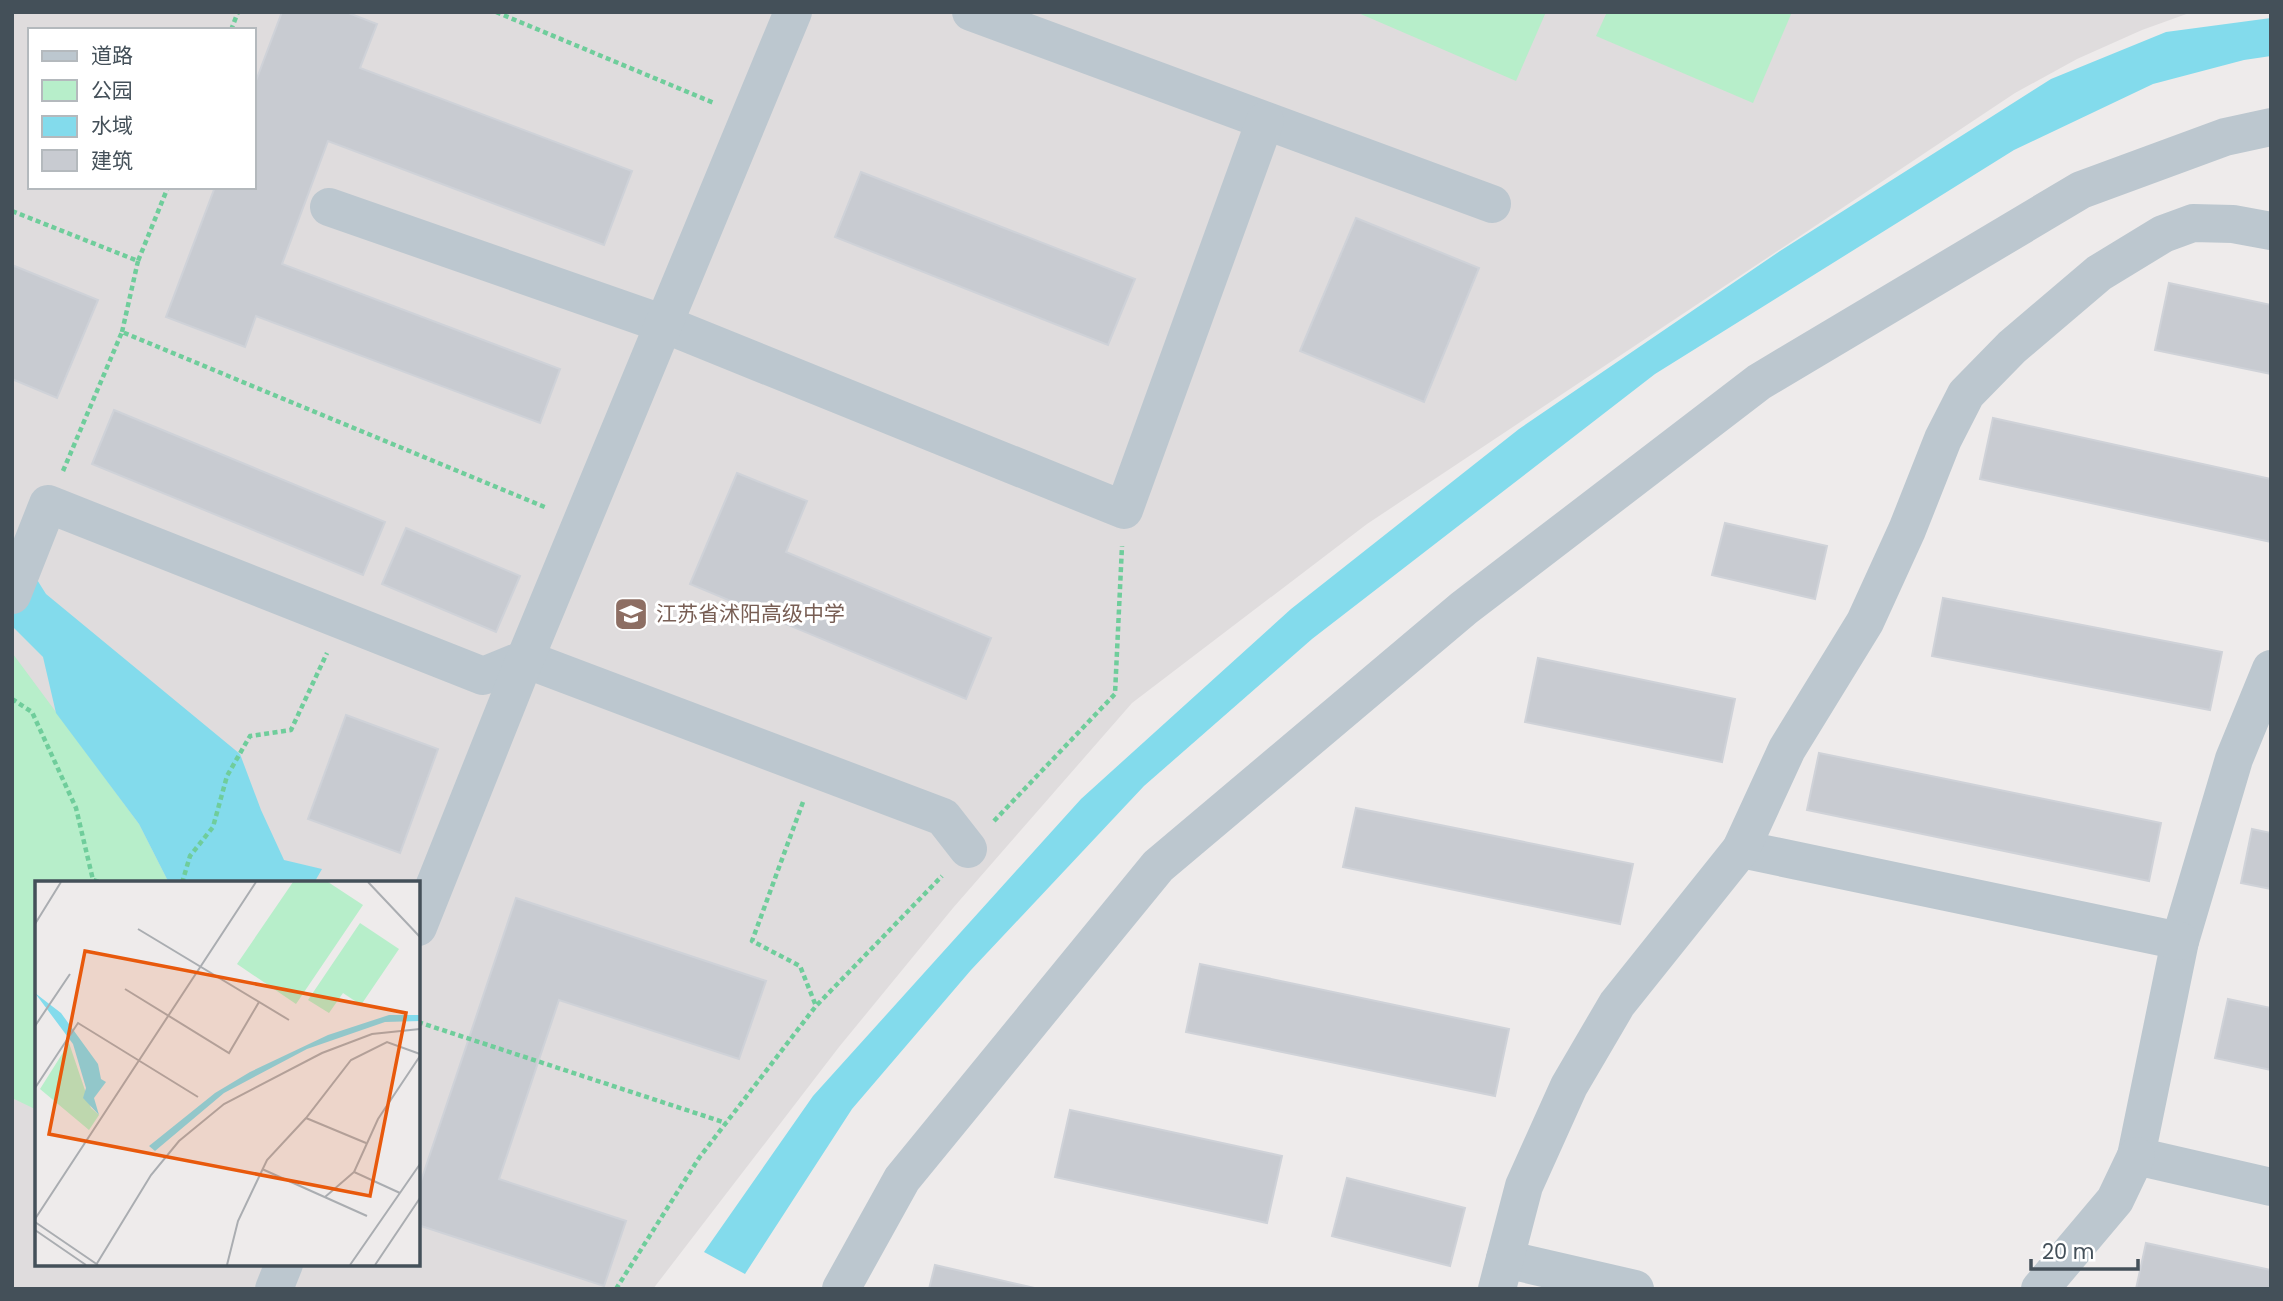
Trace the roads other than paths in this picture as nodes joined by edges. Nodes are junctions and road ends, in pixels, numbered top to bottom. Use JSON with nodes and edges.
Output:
{"nodes":[{"id":1,"x":793,"y":12,"type":"edge"},
{"id":2,"x":971,"y":12,"type":"edge"},
{"id":3,"x":1265,"y":121,"type":"junction"},
{"id":4,"x":2271,"y":127,"type":"edge"},
{"id":5,"x":1492,"y":205,"type":"dead end"},
{"id":6,"x":329,"y":208,"type":"dead end"},
{"id":7,"x":2271,"y":232,"type":"edge"},
{"id":8,"x":664,"y":324,"type":"junction"},
{"id":9,"x":12,"y":595,"type":"edge"},
{"id":10,"x":526,"y":659,"type":"junction"},
{"id":11,"x":2271,"y":669,"type":"edge"},
{"id":12,"x":968,"y":849,"type":"road end"},
{"id":13,"x":1741,"y":849,"type":"junction"},
{"id":14,"x":420,"y":922,"type":"edge"},
{"id":15,"x":2180,"y":941,"type":"junction"},
{"id":16,"x":2136,"y":1156,"type":"junction"},
{"id":17,"x":2271,"y":1187,"type":"edge"},
{"id":18,"x":283,"y":1266,"type":"edge"},
{"id":19,"x":1501,"y":1274,"type":"edge"},
{"id":20,"x":274,"y":1289,"type":"edge"},
{"id":21,"x":841,"y":1289,"type":"edge"},
{"id":22,"x":1634,"y":1289,"type":"edge"},
{"id":23,"x":2040,"y":1289,"type":"edge"}],
"edges":[{"from":1,"to":8,"type":"street"},
{"from":2,"to":3,"type":"street"},
{"from":3,"to":5,"type":"street"},
{"from":3,"to":8,"type":"street"},
{"from":4,"to":21,"type":"street"},
{"from":6,"to":8,"type":"street"},
{"from":7,"to":13,"type":"street"},
{"from":8,"to":10,"type":"street"},
{"from":9,"to":10,"type":"street"},
{"from":10,"to":12,"type":"street"},
{"from":10,"to":14,"type":"street"},
{"from":11,"to":15,"type":"street"},
{"from":13,"to":15,"type":"street"},
{"from":13,"to":19,"type":"street"},
{"from":15,"to":16,"type":"street"},
{"from":16,"to":17,"type":"street"},
{"from":16,"to":23,"type":"street"},
{"from":18,"to":20,"type":"street"},
{"from":19,"to":22,"type":"street"}]}
